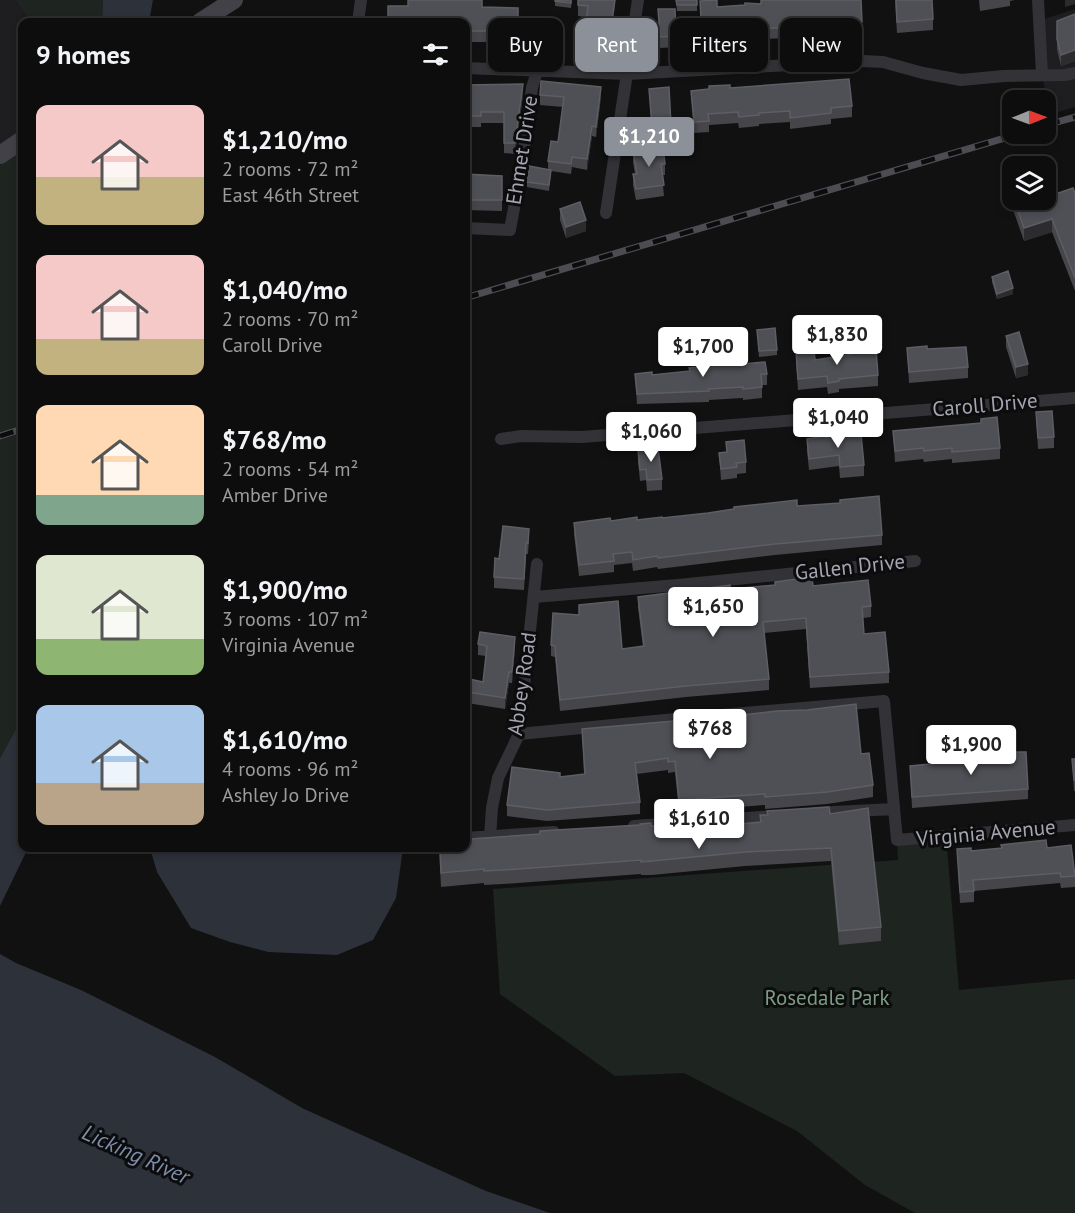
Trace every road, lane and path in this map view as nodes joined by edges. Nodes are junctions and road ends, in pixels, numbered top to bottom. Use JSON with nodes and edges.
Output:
{"nodes":[{"id":1,"x":233,"y":0,"type":"edge"},
{"id":2,"x":361,"y":0,"type":"edge"},
{"id":3,"x":638,"y":0,"type":"edge"},
{"id":4,"x":1038,"y":0,"type":"edge"},
{"id":5,"x":206,"y":18,"type":"edge"},
{"id":6,"x":359,"y":18,"type":"edge"},
{"id":7,"x":470,"y":68,"type":"edge"},
{"id":8,"x":488,"y":69,"type":"edge"},
{"id":9,"x":537,"y":72,"type":"edge"},
{"id":10,"x":563,"y":72,"type":"edge"},
{"id":11,"x":1075,"y":73,"type":"edge"},
{"id":12,"x":627,"y":74,"type":"junction"},
{"id":13,"x":1042,"y":74,"type":"junction"},
{"id":14,"x":18,"y":144,"type":"edge"},
{"id":15,"x":0,"y":155,"type":"edge"},
{"id":16,"x":606,"y":213,"type":"dead end"},
{"id":17,"x":470,"y":228,"type":"edge"},
{"id":18,"x":1075,"y":398,"type":"edge"},
{"id":19,"x":501,"y":439,"type":"dead end"},
{"id":20,"x":915,"y":561,"type":"dead end"},
{"id":21,"x":537,"y":564,"type":"dead end"},
{"id":22,"x":534,"y":597,"type":"junction"},
{"id":23,"x":519,"y":734,"type":"junction"},
{"id":24,"x":894,"y":809,"type":"junction"},
{"id":25,"x":1075,"y":825,"type":"edge"},
{"id":26,"x":620,"y":827,"type":"edge"},
{"id":27,"x":561,"y":832,"type":"edge"},
{"id":28,"x":490,"y":837,"type":"junction"},
{"id":29,"x":470,"y":838,"type":"edge"}],
"edges":[{"from":1,"to":5,"type":"main road"},
{"from":2,"to":6,"type":"street"},
{"from":3,"to":12,"type":"street"},
{"from":4,"to":13,"type":"street"},
{"from":7,"to":8,"type":"street"},
{"from":9,"to":17,"type":"street","name":"Ehmet Drive"},
{"from":10,"to":12,"type":"street"},
{"from":11,"to":13,"type":"street"},
{"from":12,"to":13,"type":"street"},
{"from":12,"to":16,"type":"street"},
{"from":14,"to":15,"type":"main road"},
{"from":18,"to":19,"type":"street","name":"Caroll Drive"},
{"from":20,"to":22,"type":"street","name":"Gallen Drive"},
{"from":21,"to":22,"type":"street","name":"Abbey Road"},
{"from":22,"to":23,"type":"street","name":"Abbey Road"},
{"from":23,"to":24,"type":"street"},
{"from":23,"to":28,"type":"street","name":"Abbey Road"},
{"from":24,"to":25,"type":"street","name":"Virginia Avenue"},
{"from":24,"to":26,"type":"street"},
{"from":27,"to":28,"type":"street"},
{"from":28,"to":29,"type":"street"}]}
